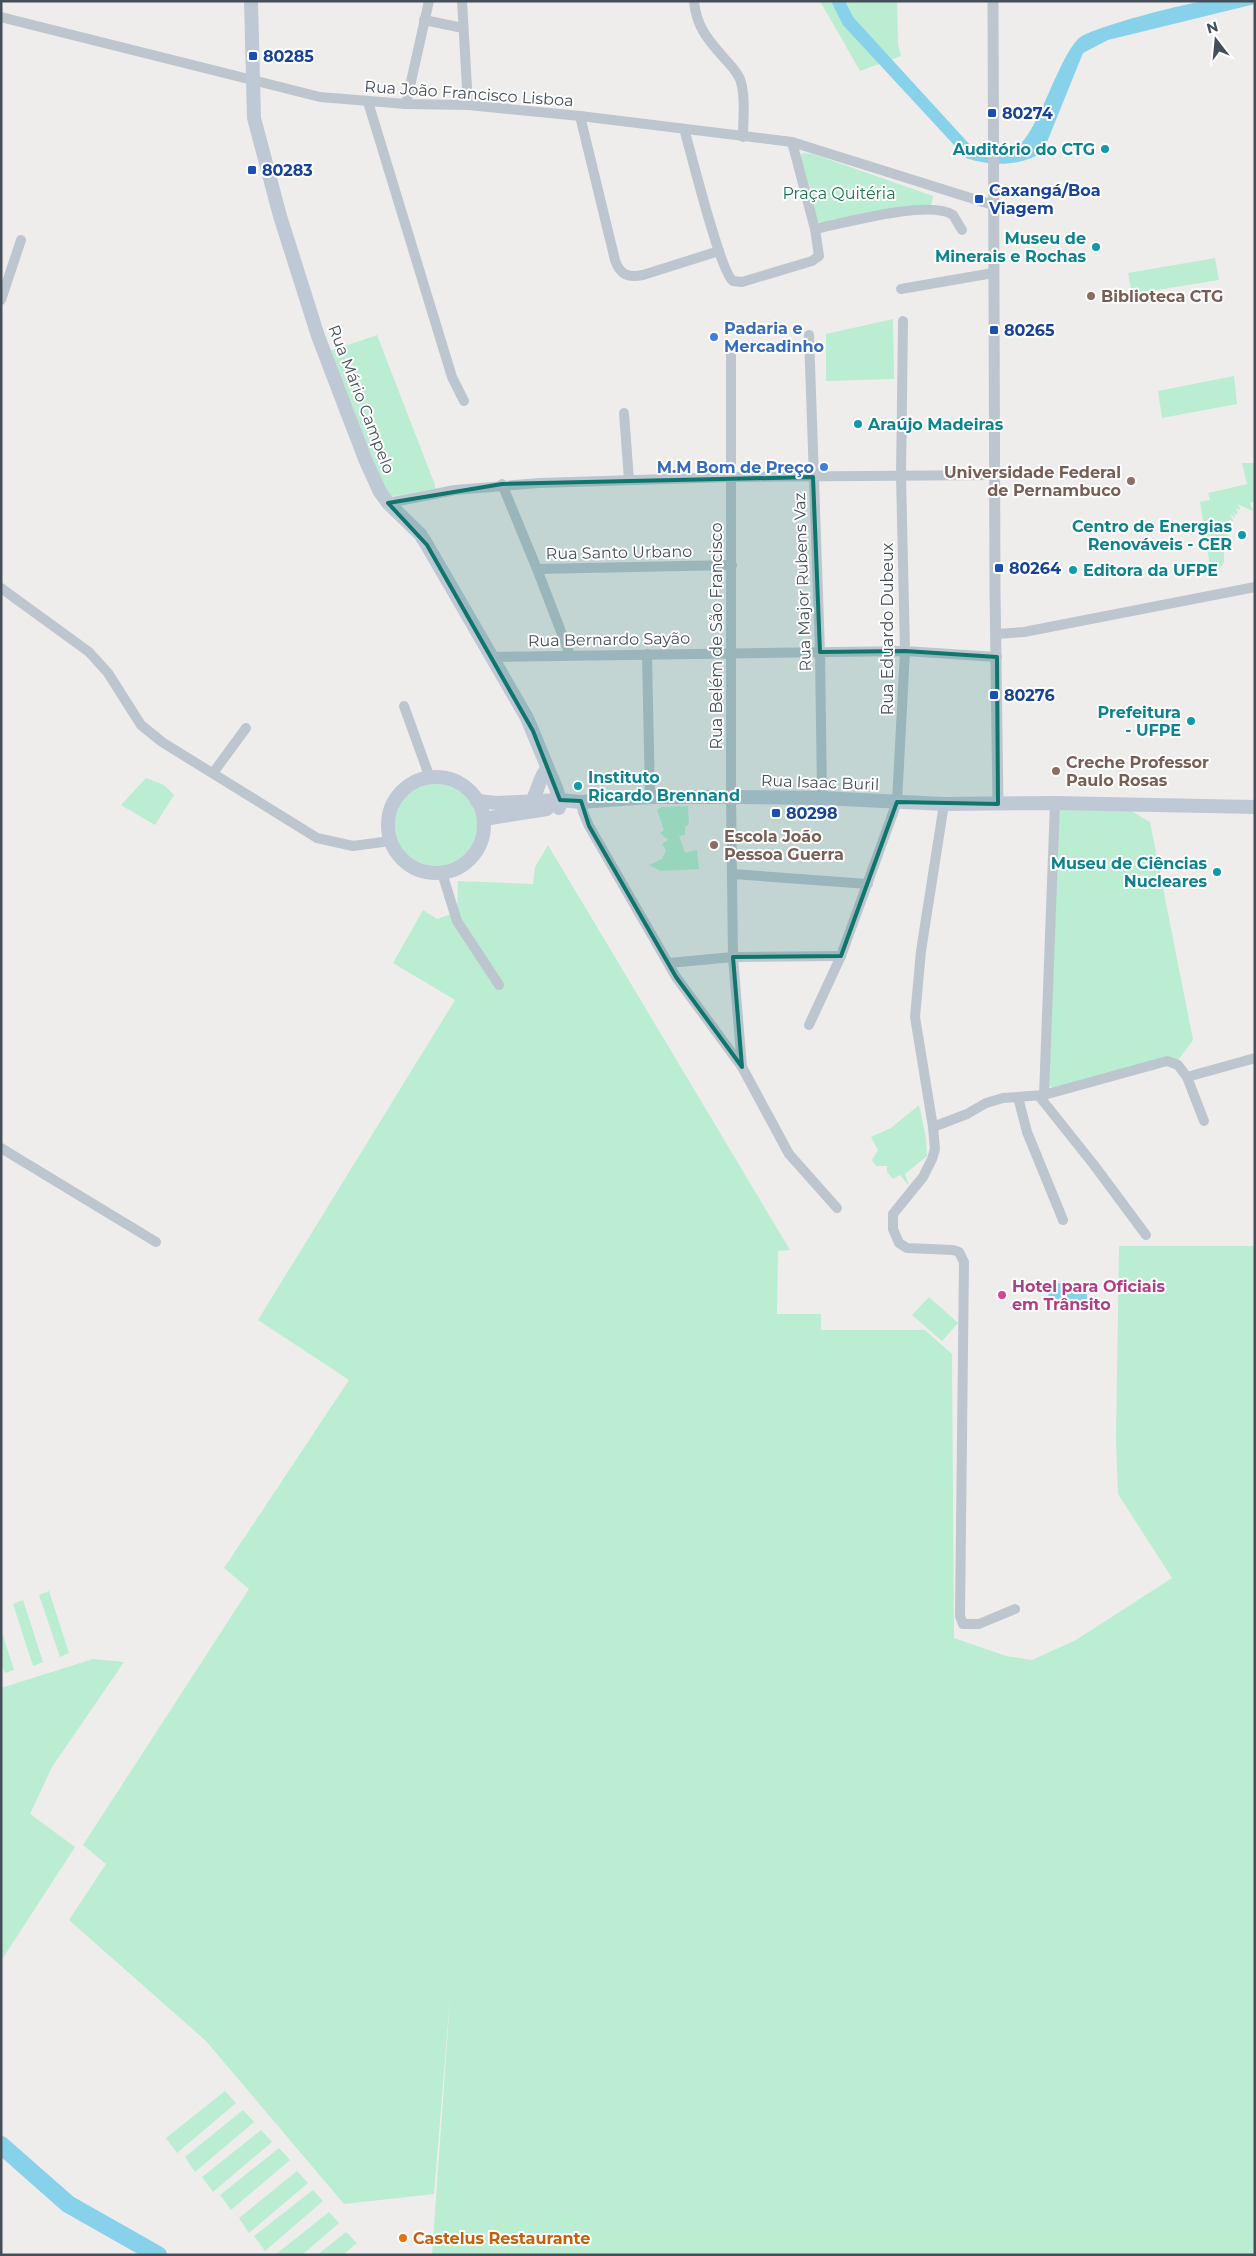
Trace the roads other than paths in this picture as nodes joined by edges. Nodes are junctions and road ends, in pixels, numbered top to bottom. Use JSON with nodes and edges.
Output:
{"nodes":[{"id":1,"x":251,"y":1,"type":"edge"},
{"id":2,"x":429,"y":1,"type":"edge"},
{"id":3,"x":462,"y":1,"type":"edge"},
{"id":4,"x":694,"y":1,"type":"edge"},
{"id":5,"x":993,"y":1,"type":"edge"},
{"id":6,"x":1,"y":17,"type":"edge"},
{"id":7,"x":424,"y":20,"type":"junction"},
{"id":8,"x":463,"y":28,"type":"junction"},
{"id":9,"x":253,"y":79,"type":"junction"},
{"id":10,"x":368,"y":102,"type":"junction"},
{"id":11,"x":406,"y":104,"type":"junction"},
{"id":12,"x":468,"y":105,"type":"junction"},
{"id":13,"x":580,"y":116,"type":"junction"},
{"id":14,"x":684,"y":129,"type":"junction"},
{"id":15,"x":743,"y":137,"type":"junction"},
{"id":16,"x":792,"y":142,"type":"junction"},
{"id":17,"x":994,"y":205,"type":"junction"},
{"id":18,"x":815,"y":228,"type":"junction"},
{"id":19,"x":962,"y":230,"type":"dead end"},
{"id":20,"x":21,"y":240,"type":"dead end"},
{"id":21,"x":719,"y":251,"type":"junction"},
{"id":22,"x":993,"y":273,"type":"junction"},
{"id":23,"x":901,"y":289,"type":"dead end"},
{"id":24,"x":1,"y":300,"type":"edge"},
{"id":25,"x":903,"y":321,"type":"dead end"},
{"id":26,"x":809,"y":335,"type":"dead end"},
{"id":27,"x":732,"y":355,"type":"dead end"},
{"id":28,"x":464,"y":401,"type":"dead end"},
{"id":29,"x":624,"y":413,"type":"dead end"},
{"id":30,"x":996,"y":475,"type":"junction"},
{"id":31,"x":901,"y":476,"type":"junction"},
{"id":32,"x":730,"y":477,"type":"junction"},
{"id":33,"x":813,"y":477,"type":"junction"},
{"id":34,"x":629,"y":480,"type":"junction"},
{"id":35,"x":502,"y":484,"type":"junction"},
{"id":36,"x":388,"y":502,"type":"junction"},
{"id":37,"x":732,"y":565,"type":"junction"},
{"id":38,"x":537,"y":569,"type":"junction"},
{"id":39,"x":1255,"y":587,"type":"edge"},
{"id":40,"x":1,"y":588,"type":"edge"},
{"id":41,"x":996,"y":634,"type":"junction"},
{"id":42,"x":906,"y":651,"type":"junction"},
{"id":43,"x":732,"y":652,"type":"junction"},
{"id":44,"x":820,"y":652,"type":"junction"},
{"id":45,"x":647,"y":654,"type":"junction"},
{"id":46,"x":570,"y":655,"type":"junction"},
{"id":47,"x":492,"y":657,"type":"junction"},
{"id":48,"x":997,"y":657,"type":"junction"},
{"id":49,"x":404,"y":706,"type":"dead end"},
{"id":50,"x":246,"y":728,"type":"dead end"},
{"id":51,"x":547,"y":769,"type":"junction"},
{"id":52,"x":213,"y":773,"type":"junction"},
{"id":53,"x":430,"y":778,"type":"junction"},
{"id":54,"x":650,"y":797,"type":"junction"},
{"id":55,"x":731,"y":797,"type":"junction"},
{"id":56,"x":822,"y":798,"type":"junction"},
{"id":57,"x":478,"y":801,"type":"junction"},
{"id":58,"x":532,"y":801,"type":"junction"},
{"id":59,"x":582,"y":802,"type":"junction"},
{"id":60,"x":897,"y":802,"type":"junction"},
{"id":61,"x":1055,"y":803,"type":"junction"},
{"id":62,"x":559,"y":804,"type":"junction"},
{"id":63,"x":944,"y":804,"type":"junction"},
{"id":64,"x":998,"y":804,"type":"junction"},
{"id":65,"x":1255,"y":807,"type":"edge"},
{"id":66,"x":484,"y":819,"type":"junction"},
{"id":67,"x":390,"y":841,"type":"junction"},
{"id":68,"x":442,"y":873,"type":"junction"},
{"id":69,"x":733,"y":874,"type":"junction"},
{"id":70,"x":868,"y":884,"type":"junction"},
{"id":71,"x":841,"y":956,"type":"junction"},
{"id":72,"x":733,"y":957,"type":"junction"},
{"id":73,"x":669,"y":963,"type":"junction"},
{"id":74,"x":499,"y":985,"type":"dead end"},
{"id":75,"x":809,"y":1025,"type":"dead end"},
{"id":76,"x":1255,"y":1058,"type":"edge"},
{"id":77,"x":742,"y":1067,"type":"junction"},
{"id":78,"x":1187,"y":1077,"type":"junction"},
{"id":79,"x":1041,"y":1096,"type":"junction"},
{"id":80,"x":1018,"y":1097,"type":"junction"},
{"id":81,"x":1204,"y":1121,"type":"dead end"},
{"id":82,"x":933,"y":1127,"type":"junction"},
{"id":83,"x":1,"y":1148,"type":"edge"},
{"id":84,"x":837,"y":1208,"type":"dead end"},
{"id":85,"x":1063,"y":1220,"type":"dead end"},
{"id":86,"x":1146,"y":1235,"type":"dead end"},
{"id":87,"x":156,"y":1242,"type":"dead end"},
{"id":88,"x":1015,"y":1609,"type":"dead end"}],
"edges":[{"from":1,"to":9,"type":"main road","name":"Rua Mário Campelo"},
{"from":2,"to":7,"type":"street"},
{"from":3,"to":8,"type":"street"},
{"from":4,"to":15,"type":"street"},
{"from":5,"to":17,"type":"street"},
{"from":6,"to":9,"type":"street","name":"Rua João Francisco Lisboa"},
{"from":7,"to":8,"type":"street"},
{"from":7,"to":11,"type":"street"},
{"from":8,"to":12,"type":"street"},
{"from":9,"to":10,"type":"street","name":"Rua João Francisco Lisboa"},
{"from":9,"to":36,"type":"main road","name":"Rua Mário Campelo"},
{"from":10,"to":11,"type":"street","name":"Rua João Francisco Lisboa"},
{"from":10,"to":28,"type":"street"},
{"from":11,"to":12,"type":"street","name":"Rua João Francisco Lisboa"},
{"from":12,"to":13,"type":"street","name":"Rua João Francisco Lisboa"},
{"from":13,"to":14,"type":"street","name":"Rua João Francisco Lisboa"},
{"from":13,"to":21,"type":"street"},
{"from":14,"to":15,"type":"street","name":"Rua João Francisco Lisboa"},
{"from":14,"to":21,"type":"street"},
{"from":15,"to":16,"type":"street","name":"Rua João Francisco Lisboa"},
{"from":16,"to":17,"type":"street","name":"Rua João Francisco Lisboa"},
{"from":16,"to":18,"type":"street"},
{"from":17,"to":22,"type":"street"},
{"from":18,"to":19,"type":"street"},
{"from":18,"to":21,"type":"street"},
{"from":20,"to":24,"type":"street"},
{"from":22,"to":23,"type":"street"},
{"from":22,"to":30,"type":"street"},
{"from":25,"to":31,"type":"street","name":"Rua Eduardo Dubeux"},
{"from":26,"to":33,"type":"street","name":"Rua Major Rubens Vaz"},
{"from":27,"to":32,"type":"street","name":"Rua Belém de São Francisco"},
{"from":29,"to":34,"type":"street"},
{"from":30,"to":31,"type":"street"},
{"from":30,"to":41,"type":"street"},
{"from":31,"to":33,"type":"street"},
{"from":31,"to":42,"type":"street","name":"Rua Eduardo Dubeux"},
{"from":32,"to":33,"type":"street"},
{"from":32,"to":34,"type":"street"},
{"from":32,"to":37,"type":"street","name":"Rua Belém de São Francisco"},
{"from":33,"to":44,"type":"street","name":"Rua Major Rubens Vaz"},
{"from":34,"to":35,"type":"street"},
{"from":35,"to":36,"type":"street"},
{"from":35,"to":38,"type":"street"},
{"from":36,"to":47,"type":"main road","name":"Rua Mário Campelo"},
{"from":37,"to":38,"type":"street","name":"Rua Santo Urbano"},
{"from":37,"to":43,"type":"street","name":"Rua Belém de São Francisco"},
{"from":38,"to":46,"type":"street"},
{"from":39,"to":41,"type":"street"},
{"from":40,"to":52,"type":"street"},
{"from":41,"to":48,"type":"street"},
{"from":42,"to":44,"type":"street","name":"Rua Bernardo Sayão"},
{"from":42,"to":48,"type":"street","name":"Rua Bernardo Sayão"},
{"from":42,"to":60,"type":"street","name":"Rua Eduardo Dubeux"},
{"from":43,"to":44,"type":"street","name":"Rua Bernardo Sayão"},
{"from":43,"to":45,"type":"street","name":"Rua Bernardo Sayão"},
{"from":43,"to":55,"type":"street","name":"Rua Belém de São Francisco"},
{"from":44,"to":56,"type":"street","name":"Rua Major Rubens Vaz"},
{"from":45,"to":46,"type":"street","name":"Rua Bernardo Sayão"},
{"from":45,"to":54,"type":"street"},
{"from":46,"to":47,"type":"street","name":"Rua Bernardo Sayão"},
{"from":47,"to":51,"type":"main road","name":"Rua Mário Campelo"},
{"from":48,"to":64,"type":"street"},
{"from":49,"to":53,"type":"street"},
{"from":50,"to":52,"type":"street"},
{"from":51,"to":58,"type":"main road"},
{"from":51,"to":62,"type":"main road","name":"Rua Mário Campelo"},
{"from":52,"to":67,"type":"street"},
{"from":53,"to":57,"type":"main road"},
{"from":53,"to":67,"type":"main road"},
{"from":54,"to":55,"type":"main road","name":"Rua Isaac Buril"},
{"from":54,"to":59,"type":"main road","name":"Rua Isaac Buril"},
{"from":55,"to":56,"type":"main road","name":"Rua Isaac Buril"},
{"from":55,"to":69,"type":"street","name":"Rua Belém de São Francisco"},
{"from":56,"to":60,"type":"main road","name":"Rua Isaac Buril"},
{"from":57,"to":58,"type":"main road","name":"Rua Isaac Buril"},
{"from":57,"to":66,"type":"main road"},
{"from":58,"to":62,"type":"main road","name":"Rua Isaac Buril"},
{"from":59,"to":62,"type":"main road","name":"Rua Isaac Buril"},
{"from":59,"to":73,"type":"street"},
{"from":60,"to":63,"type":"main road","name":"Rua Isaac Buril"},
{"from":60,"to":70,"type":"street","name":"Rua Eduardo Dubeux"},
{"from":61,"to":64,"type":"main road","name":"Rua Isaac Buril"},
{"from":61,"to":65,"type":"main road","name":"Rua Isaac Buril"},
{"from":61,"to":79,"type":"street"},
{"from":62,"to":66,"type":"main road","name":"Rua Isaac Buril"},
{"from":63,"to":64,"type":"main road","name":"Rua Isaac Buril"},
{"from":63,"to":82,"type":"street"},
{"from":66,"to":68,"type":"main road"},
{"from":67,"to":68,"type":"main road"},
{"from":68,"to":74,"type":"street"},
{"from":69,"to":70,"type":"street"},
{"from":69,"to":72,"type":"street","name":"Rua Belém de São Francisco"},
{"from":70,"to":71,"type":"street","name":"Rua Eduardo Dubeux"},
{"from":71,"to":72,"type":"street"},
{"from":71,"to":75,"type":"street","name":"Rua Eduardo Dubeux"},
{"from":72,"to":73,"type":"street"},
{"from":72,"to":77,"type":"street","name":"Rua Belém de São Francisco"},
{"from":73,"to":77,"type":"street","name":"Rua Belém de São Francisco"},
{"from":76,"to":78,"type":"street"},
{"from":77,"to":84,"type":"street","name":"Rua Belém de São Francisco"},
{"from":78,"to":79,"type":"street"},
{"from":78,"to":81,"type":"street"},
{"from":79,"to":80,"type":"street"},
{"from":79,"to":86,"type":"street"},
{"from":80,"to":82,"type":"street"},
{"from":80,"to":85,"type":"street"},
{"from":82,"to":88,"type":"street"},
{"from":83,"to":87,"type":"street"}]}
